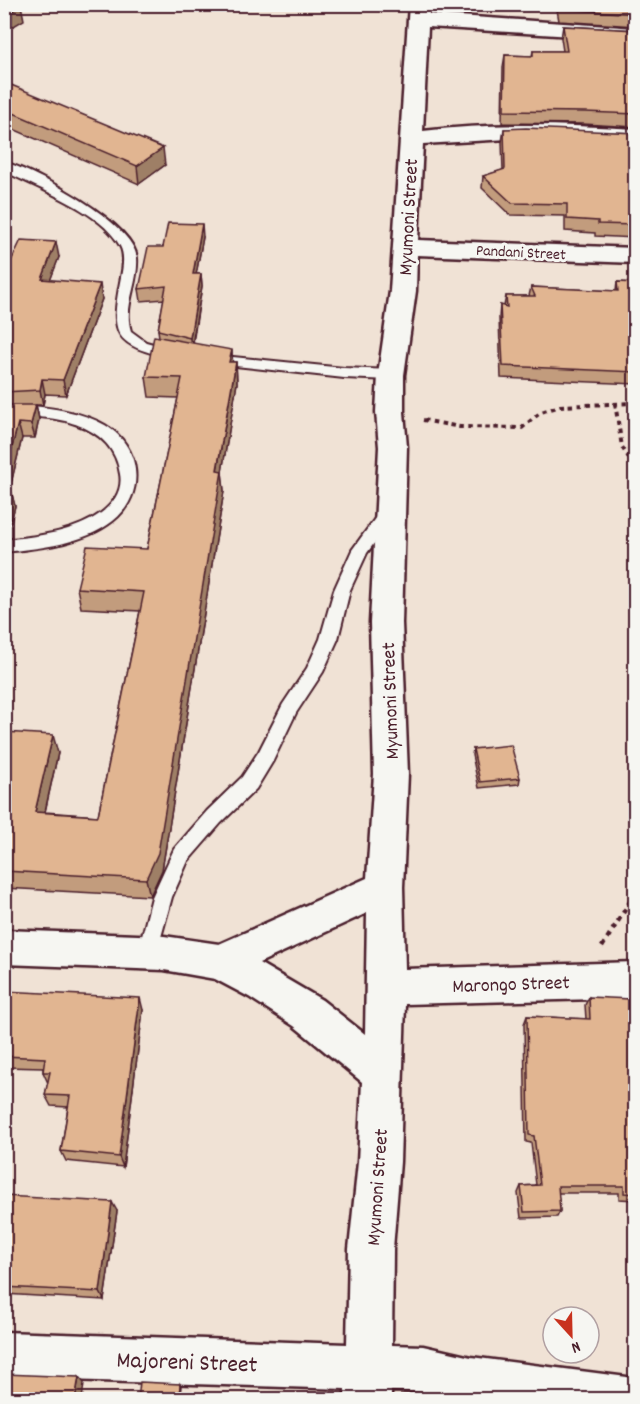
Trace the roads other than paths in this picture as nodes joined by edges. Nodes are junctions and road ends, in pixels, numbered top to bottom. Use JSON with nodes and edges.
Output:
{"nodes":[{"id":1,"x":419,"y":12,"type":"edge"},
{"id":2,"x":636,"y":34,"type":"edge"},
{"id":3,"x":636,"y":136,"type":"edge"},
{"id":4,"x":412,"y":139,"type":"junction"},
{"id":5,"x":4,"y":166,"type":"edge"},
{"id":6,"x":406,"y":248,"type":"junction"},
{"id":7,"x":636,"y":256,"type":"edge"},
{"id":8,"x":391,"y":375,"type":"junction"},
{"id":9,"x":4,"y":413,"type":"edge"},
{"id":10,"x":391,"y":509,"type":"junction"},
{"id":11,"x":4,"y":546,"type":"edge"},
{"id":12,"x":385,"y":887,"type":"junction"},
{"id":13,"x":4,"y":947,"type":"edge"},
{"id":14,"x":148,"y":952,"type":"junction"},
{"id":15,"x":220,"y":962,"type":"junction"},
{"id":16,"x":636,"y":980,"type":"edge"},
{"id":17,"x":386,"y":987,"type":"junction"},
{"id":18,"x":381,"y":1072,"type":"junction"},
{"id":19,"x":4,"y":1355,"type":"edge"},
{"id":20,"x":368,"y":1383,"type":"edge"},
{"id":21,"x":627,"y":1400,"type":"edge"}],
"edges":[{"from":1,"to":2,"type":"street"},
{"from":1,"to":4,"type":"street","name":"Myumoni Street"},
{"from":3,"to":4,"type":"street"},
{"from":4,"to":6,"type":"street","name":"Myumoni Street"},
{"from":5,"to":8,"type":"lane"},
{"from":6,"to":7,"type":"street","name":"Pandani Street"},
{"from":6,"to":8,"type":"street","name":"Myumoni Street"},
{"from":8,"to":10,"type":"street","name":"Myumoni Street"},
{"from":9,"to":11,"type":"lane"},
{"from":10,"to":12,"type":"street","name":"Myumoni Street"},
{"from":10,"to":14,"type":"lane"},
{"from":12,"to":15,"type":"street"},
{"from":12,"to":17,"type":"street","name":"Myumoni Street"},
{"from":13,"to":14,"type":"street"},
{"from":14,"to":15,"type":"street"},
{"from":15,"to":18,"type":"street"},
{"from":16,"to":17,"type":"street","name":"Marongo Street"},
{"from":17,"to":18,"type":"street","name":"Myumoni Street"},
{"from":18,"to":20,"type":"street","name":"Myumoni Street"},
{"from":19,"to":20,"type":"street","name":"Majoreni Street"},
{"from":20,"to":21,"type":"street","name":"Majoreni Street"}]}
